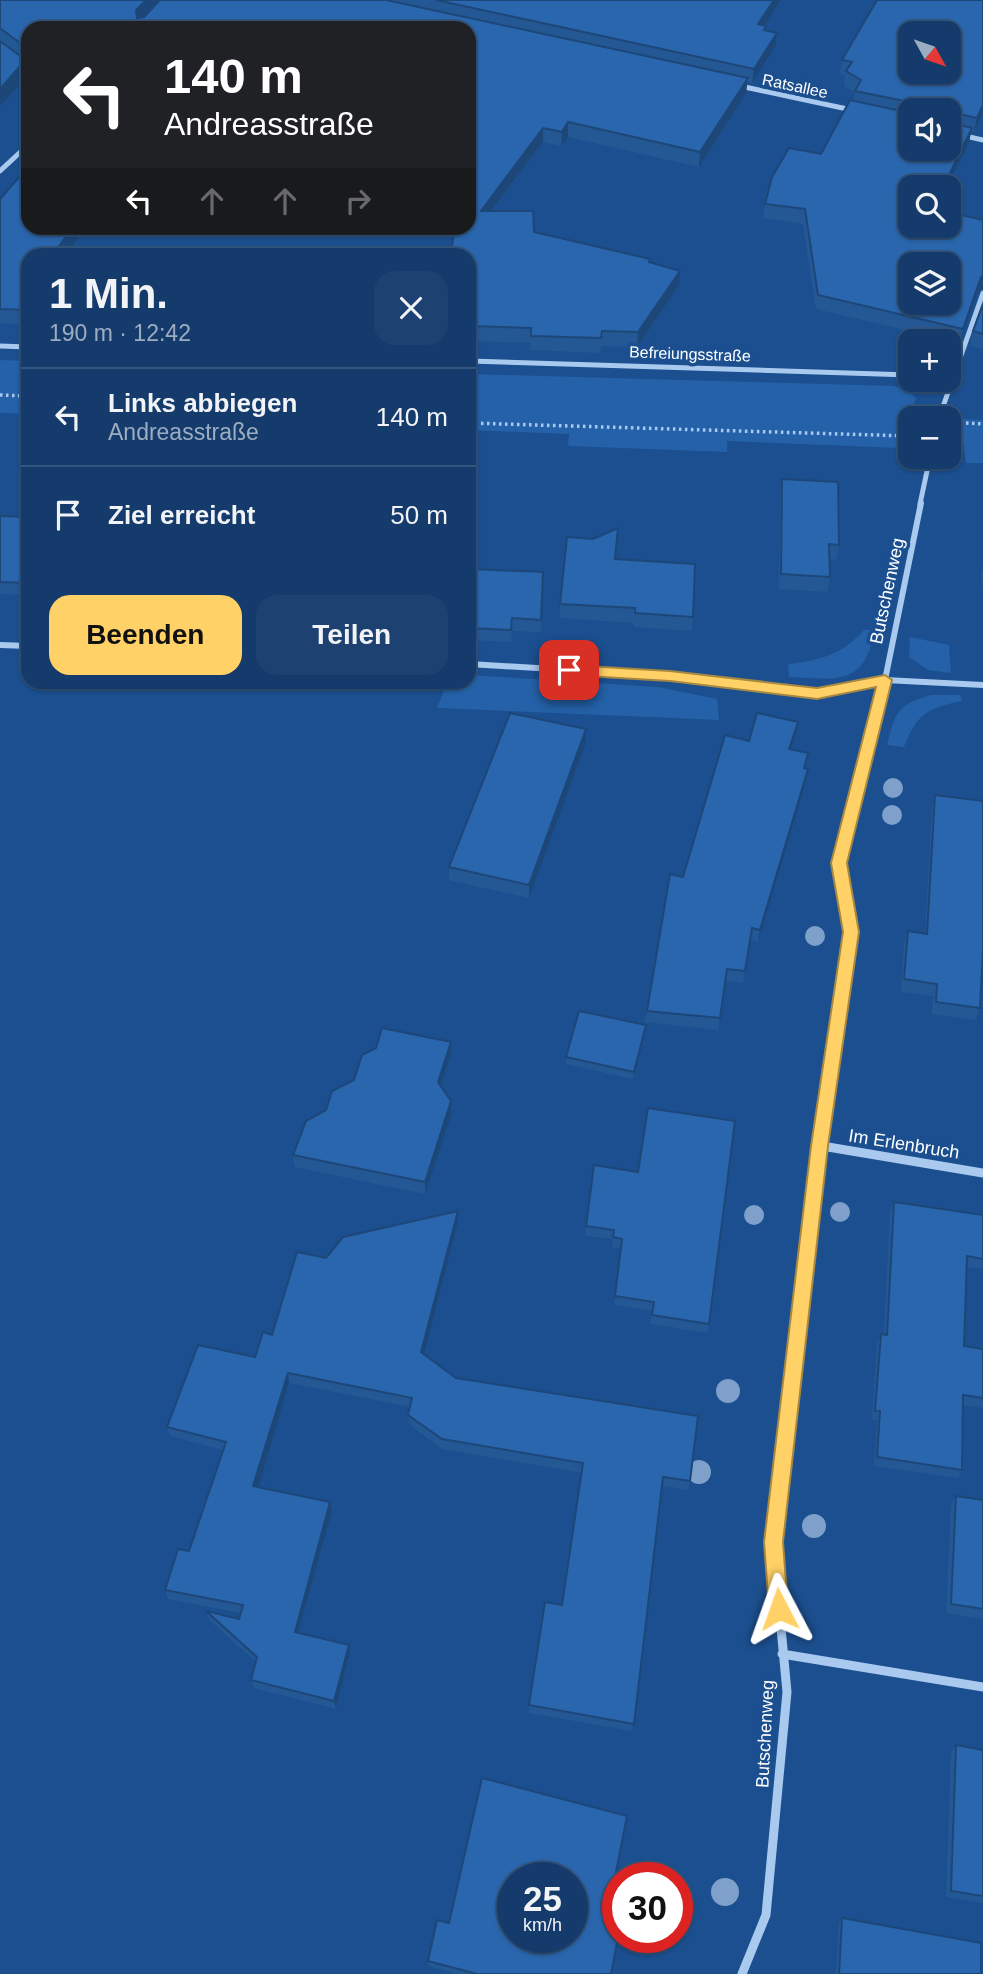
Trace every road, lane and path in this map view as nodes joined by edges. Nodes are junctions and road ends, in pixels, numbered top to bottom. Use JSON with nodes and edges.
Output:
{"nodes":[{"id":1,"x":736,"y":85,"type":"edge"},
{"id":2,"x":856,"y":111,"type":"edge"},
{"id":3,"x":961,"y":135,"type":"edge"},
{"id":4,"x":982,"y":139,"type":"edge"},
{"id":5,"x":21,"y":152,"type":"edge"},
{"id":6,"x":0,"y":171,"type":"edge"},
{"id":7,"x":983,"y":293,"type":"edge"},
{"id":8,"x":0,"y":346,"type":"edge"},
{"id":9,"x":21,"y":347,"type":"edge"},
{"id":10,"x":961,"y":348,"type":"edge"},
{"id":11,"x":476,"y":361,"type":"edge"},
{"id":12,"x":898,"y":375,"type":"edge"},
{"id":13,"x":0,"y":395,"type":"edge"},
{"id":14,"x":21,"y":396,"type":"edge"},
{"id":15,"x":476,"y":423,"type":"edge"},
{"id":16,"x":898,"y":436,"type":"edge"},
{"id":17,"x":928,"y":469,"type":"edge"},
{"id":18,"x":0,"y":645,"type":"edge"},
{"id":19,"x":21,"y":646,"type":"edge"},
{"id":20,"x":476,"y":664,"type":"edge"},
{"id":21,"x":885,"y":680,"type":"junction"},
{"id":22,"x":983,"y":685,"type":"edge"},
{"id":23,"x":820,"y":1146,"type":"junction"},
{"id":24,"x":983,"y":1173,"type":"edge"},
{"id":25,"x":782,"y":1654,"type":"junction"},
{"id":26,"x":983,"y":1687,"type":"edge"},
{"id":27,"x":742,"y":1974,"type":"edge"}],
"edges":[{"from":1,"to":2,"type":"street","name":"Ratsallee"},
{"from":3,"to":4,"type":"street"},
{"from":5,"to":6,"type":"street"},
{"from":7,"to":10,"type":"street"},
{"from":8,"to":9,"type":"street"},
{"from":11,"to":12,"type":"street","name":"Befreiungsstraße"},
{"from":13,"to":14,"type":"path"},
{"from":15,"to":16,"type":"path"},
{"from":17,"to":21,"type":"street","name":"Butschenweg"},
{"from":18,"to":19,"type":"street"},
{"from":20,"to":21,"type":"street"},
{"from":21,"to":22,"type":"street"},
{"from":21,"to":23,"type":"street","name":"Butschenweg"},
{"from":23,"to":24,"type":"street","name":"Im Erlenbruch"},
{"from":23,"to":25,"type":"street","name":"Butschenweg"},
{"from":25,"to":26,"type":"street"},
{"from":25,"to":27,"type":"street","name":"Butschenweg"}]}
